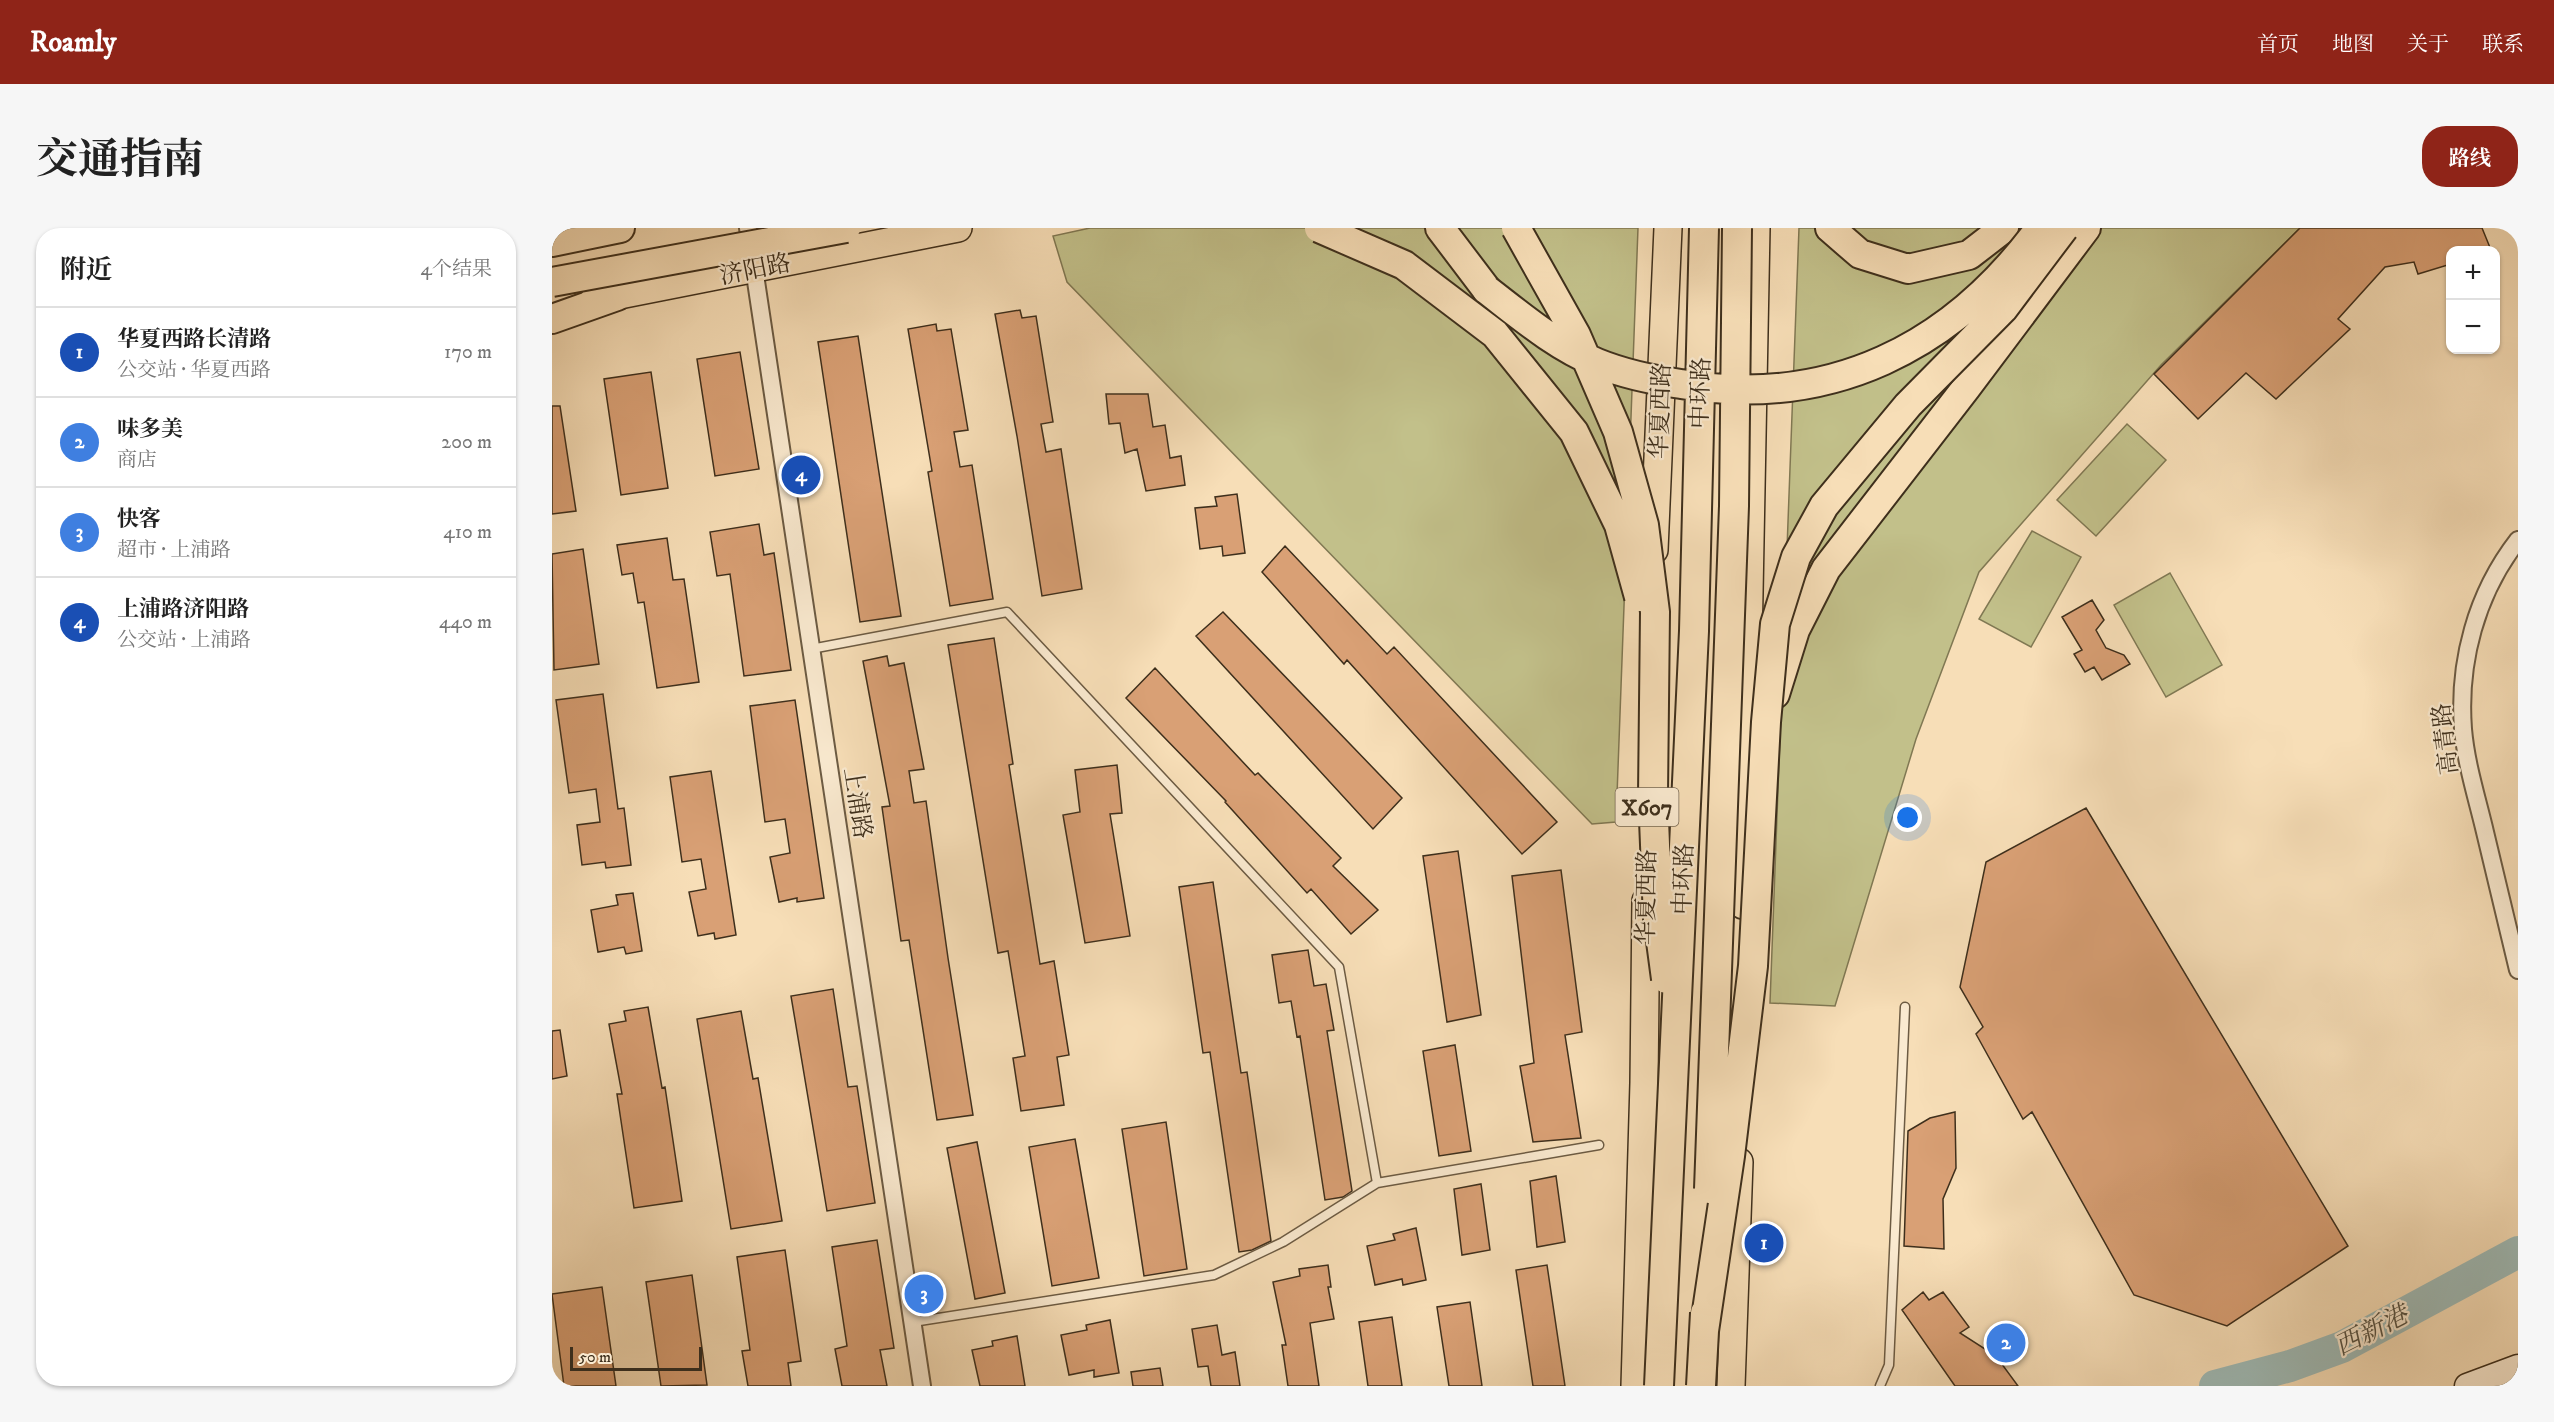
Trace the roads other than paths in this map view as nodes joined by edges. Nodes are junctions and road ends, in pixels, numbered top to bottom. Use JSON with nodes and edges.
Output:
{"nodes":[{"id":1,"x":620,"y":228,"type":"edge"},
{"id":2,"x":748,"y":228,"type":"edge"},
{"id":3,"x":846,"y":228,"type":"edge"},
{"id":4,"x":958,"y":228,"type":"edge"},
{"id":5,"x":1318,"y":228,"type":"edge"},
{"id":6,"x":1440,"y":228,"type":"edge"},
{"id":7,"x":1516,"y":228,"type":"edge"},
{"id":8,"x":1668,"y":228,"type":"edge"},
{"id":9,"x":1704,"y":228,"type":"edge"},
{"id":10,"x":1737,"y":228,"type":"edge"},
{"id":11,"x":1756,"y":228,"type":"edge"},
{"id":12,"x":1830,"y":228,"type":"edge"},
{"id":13,"x":2004,"y":228,"type":"edge"},
{"id":14,"x":2040,"y":228,"type":"edge"},
{"id":15,"x":2064,"y":228,"type":"edge"},
{"id":16,"x":2086,"y":228,"type":"edge"},
{"id":17,"x":552,"y":242,"type":"edge"},
{"id":18,"x":754,"y":269,"type":"junction"},
{"id":19,"x":552,"y":282,"type":"edge"},
{"id":20,"x":616,"y":296,"type":"junction"},
{"id":21,"x":552,"y":309,"type":"edge"},
{"id":22,"x":552,"y":320,"type":"edge"},
{"id":23,"x":2518,"y":540,"type":"edge"},
{"id":24,"x":811,"y":648,"type":"junction"},
{"id":25,"x":1655,"y":654,"type":"junction"},
{"id":26,"x":1766,"y":722,"type":"junction"},
{"id":27,"x":2518,"y":970,"type":"edge"},
{"id":28,"x":1905,"y":1007,"type":"dead end"},
{"id":29,"x":1675,"y":1060,"type":"junction"},
{"id":30,"x":1599,"y":1145,"type":"dead end"},
{"id":31,"x":1377,"y":1183,"type":"junction"},
{"id":32,"x":913,"y":1322,"type":"junction"},
{"id":33,"x":1704,"y":1331,"type":"junction"},
{"id":34,"x":2518,"y":1367,"type":"edge"},
{"id":35,"x":922,"y":1386,"type":"edge"},
{"id":36,"x":1635,"y":1386,"type":"edge"},
{"id":37,"x":1659,"y":1386,"type":"edge"},
{"id":38,"x":1701,"y":1386,"type":"edge"},
{"id":39,"x":1731,"y":1386,"type":"edge"},
{"id":40,"x":1880,"y":1386,"type":"edge"},
{"id":41,"x":2467,"y":1386,"type":"edge"}],
"edges":[{"from":1,"to":17,"type":"highway"},
{"from":2,"to":18,"type":"street","name":"上浦路"},
{"from":3,"to":19,"type":"highway","bridge":true},
{"from":4,"to":18,"type":"main road","name":"济阳路"},
{"from":5,"to":25,"type":"highway","bridge":true},
{"from":6,"to":14,"type":"highway","bridge":true},
{"from":7,"to":25,"type":"highway","bridge":true},
{"from":8,"to":36,"type":"main road","name":"华夏西路","number":"X607"},
{"from":9,"to":29,"type":"highway","name":"中环路","bridge":true},
{"from":10,"to":33,"type":"highway","name":"中环路","bridge":true},
{"from":11,"to":39,"type":"main road"},
{"from":12,"to":13,"type":"highway"},
{"from":15,"to":26,"type":"highway","bridge":true},
{"from":16,"to":26,"type":"highway","bridge":true},
{"from":18,"to":20,"type":"main road","name":"济阳路"},
{"from":18,"to":24,"type":"street","name":"上浦路"},
{"from":20,"to":21,"type":"main road","name":"济阳路"},
{"from":20,"to":22,"type":"highway"},
{"from":23,"to":27,"type":"street","name":"高青路"},
{"from":24,"to":31,"type":"lane"},
{"from":24,"to":32,"type":"street","name":"上浦路"},
{"from":25,"to":29,"type":"highway","bridge":true},
{"from":26,"to":33,"type":"highway","bridge":true},
{"from":28,"to":40,"type":"lane"},
{"from":29,"to":37,"type":"highway","name":"中环路","bridge":true},
{"from":30,"to":31,"type":"lane"},
{"from":31,"to":32,"type":"lane"},
{"from":32,"to":35,"type":"street","name":"上浦路"},
{"from":33,"to":38,"type":"highway","name":"中环路","bridge":true},
{"from":34,"to":41,"type":"main road"}]}
